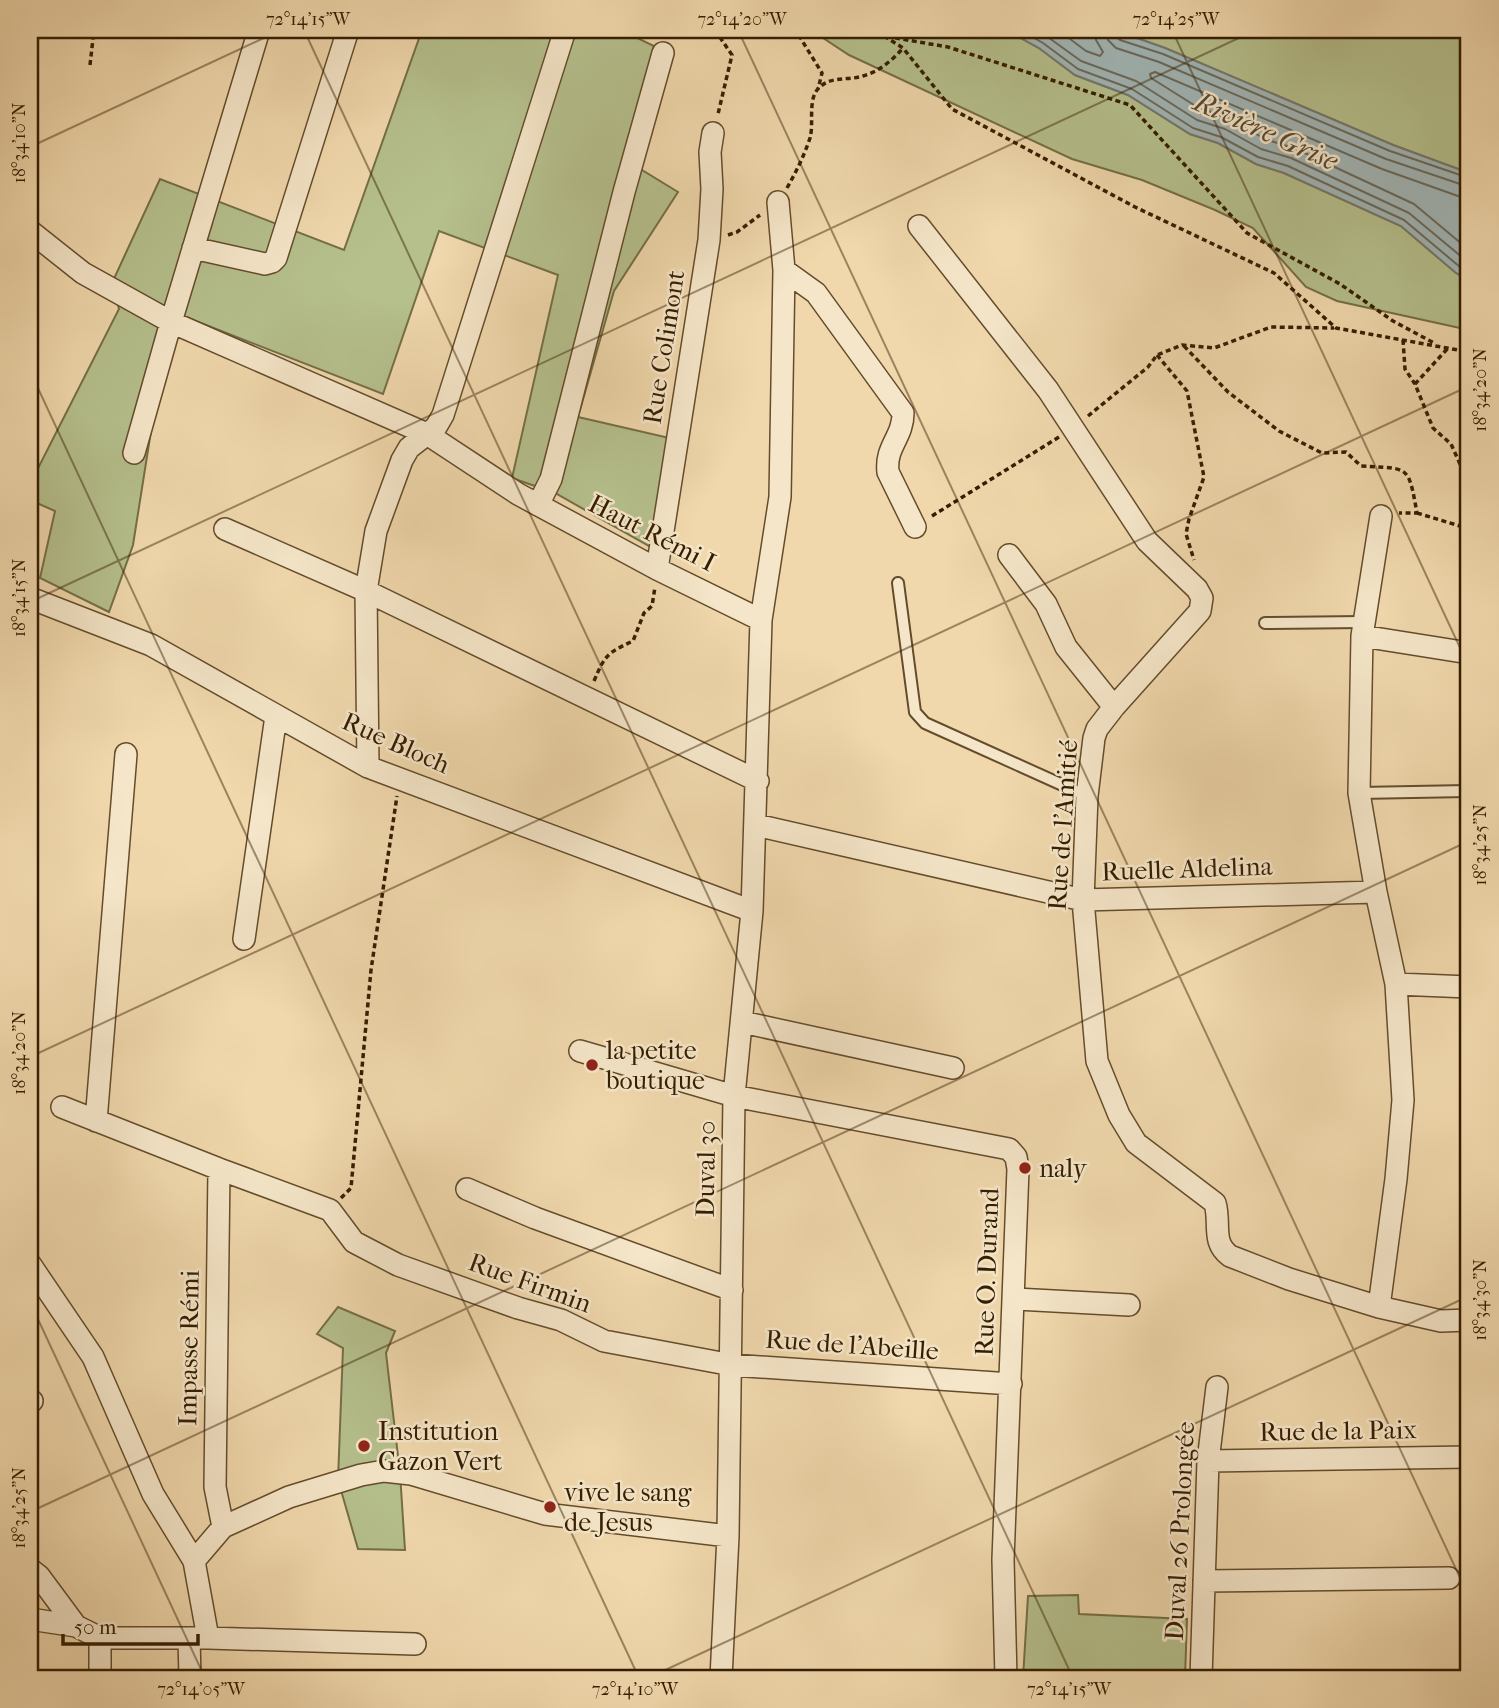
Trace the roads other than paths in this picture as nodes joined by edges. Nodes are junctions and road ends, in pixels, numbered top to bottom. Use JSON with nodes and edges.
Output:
{"nodes":[{"id":1,"x":259,"y":30,"type":"edge"},
{"id":2,"x":348,"y":30,"type":"edge"},
{"id":3,"x":565,"y":30,"type":"edge"},
{"id":4,"x":663,"y":53,"type":"dead end"},
{"id":5,"x":713,"y":133,"type":"road end"},
{"id":6,"x":778,"y":202,"type":"road end"},
{"id":7,"x":919,"y":226,"type":"dead end"},
{"id":8,"x":30,"y":231,"type":"edge"},
{"id":9,"x":193,"y":248,"type":"junction"},
{"id":10,"x":784,"y":270,"type":"junction"},
{"id":11,"x":171,"y":322,"type":"junction"},
{"id":12,"x":427,"y":434,"type":"junction"},
{"id":13,"x":134,"y":453,"type":"dead end"},
{"id":14,"x":538,"y":505,"type":"junction"},
{"id":15,"x":1381,"y":516,"type":"road end"},
{"id":16,"x":915,"y":527,"type":"road end"},
{"id":17,"x":225,"y":529,"type":"dead end"},
{"id":18,"x":1009,"y":555,"type":"dead end"},
{"id":19,"x":657,"y":569,"type":"junction"},
{"id":20,"x":898,"y":583,"type":"dead end"},
{"id":21,"x":366,"y":590,"type":"junction"},
{"id":22,"x":30,"y":598,"type":"edge"},
{"id":23,"x":761,"y":620,"type":"junction"},
{"id":24,"x":1265,"y":623,"type":"dead end"},
{"id":25,"x":1363,"y":629,"type":"junction"},
{"id":26,"x":1469,"y":653,"type":"edge"},
{"id":27,"x":1114,"y":707,"type":"junction"},
{"id":28,"x":276,"y":716,"type":"junction"},
{"id":29,"x":127,"y":754,"type":"dead end"},
{"id":30,"x":368,"y":767,"type":"junction"},
{"id":31,"x":758,"y":781,"type":"junction"},
{"id":32,"x":1467,"y":791,"type":"dead end"},
{"id":33,"x":1359,"y":793,"type":"junction"},
{"id":34,"x":1087,"y":796,"type":"junction"},
{"id":35,"x":756,"y":825,"type":"junction"},
{"id":36,"x":1376,"y":892,"type":"junction"},
{"id":37,"x":1083,"y":900,"type":"junction"},
{"id":38,"x":752,"y":911,"type":"junction"},
{"id":39,"x":244,"y":939,"type":"dead end"},
{"id":40,"x":1396,"y":984,"type":"junction"},
{"id":41,"x":1469,"y":987,"type":"edge"},
{"id":42,"x":742,"y":1022,"type":"junction"},
{"id":43,"x":580,"y":1051,"type":"dead end"},
{"id":44,"x":953,"y":1068,"type":"dead end"},
{"id":45,"x":734,"y":1096,"type":"junction"},
{"id":46,"x":62,"y":1107,"type":"dead end"},
{"id":47,"x":96,"y":1121,"type":"junction"},
{"id":48,"x":219,"y":1169,"type":"junction"},
{"id":49,"x":467,"y":1189,"type":"dead end"},
{"id":50,"x":30,"y":1264,"type":"edge"},
{"id":51,"x":732,"y":1290,"type":"junction"},
{"id":52,"x":1014,"y":1299,"type":"junction"},
{"id":53,"x":1129,"y":1305,"type":"dead end"},
{"id":54,"x":1379,"y":1307,"type":"junction"},
{"id":55,"x":1469,"y":1320,"type":"edge"},
{"id":56,"x":732,"y":1365,"type":"junction"},
{"id":57,"x":1011,"y":1384,"type":"junction"},
{"id":58,"x":1217,"y":1387,"type":"dead end"},
{"id":59,"x":1469,"y":1457,"type":"edge"},
{"id":60,"x":1208,"y":1461,"type":"junction"},
{"id":61,"x":223,"y":1527,"type":"junction"},
{"id":62,"x":728,"y":1536,"type":"junction"},
{"id":63,"x":194,"y":1561,"type":"junction"},
{"id":64,"x":30,"y":1569,"type":"edge"},
{"id":65,"x":1449,"y":1578,"type":"dead end"},
{"id":66,"x":1204,"y":1581,"type":"junction"},
{"id":67,"x":30,"y":1619,"type":"edge"},
{"id":68,"x":76,"y":1626,"type":"junction"},
{"id":69,"x":100,"y":1638,"type":"junction"},
{"id":70,"x":198,"y":1638,"type":"junction"},
{"id":71,"x":415,"y":1644,"type":"dead end"},
{"id":72,"x":100,"y":1678,"type":"edge"},
{"id":73,"x":190,"y":1678,"type":"edge"},
{"id":74,"x":721,"y":1678,"type":"edge"},
{"id":75,"x":1006,"y":1678,"type":"edge"},
{"id":76,"x":1200,"y":1678,"type":"edge"}],
"edges":[{"from":1,"to":9,"type":"street"},
{"from":2,"to":9,"type":"street"},
{"from":3,"to":12,"type":"street"},
{"from":4,"to":14,"type":"street"},
{"from":5,"to":19,"type":"street","name":"Rue Colimont"},
{"from":6,"to":10,"type":"street","name":"Duval 30"},
{"from":7,"to":27,"type":"street","name":"Rue de l'Amitié"},
{"from":8,"to":11,"type":"street","name":"Haut Rémi I"},
{"from":9,"to":11,"type":"street"},
{"from":10,"to":16,"type":"street"},
{"from":10,"to":23,"type":"street","name":"Duval 30"},
{"from":11,"to":12,"type":"street","name":"Haut Rémi I"},
{"from":11,"to":13,"type":"street"},
{"from":12,"to":14,"type":"street","name":"Haut Rémi I"},
{"from":12,"to":21,"type":"street"},
{"from":14,"to":19,"type":"street","name":"Haut Rémi I"},
{"from":15,"to":25,"type":"street"},
{"from":17,"to":21,"type":"street"},
{"from":18,"to":27,"type":"street"},
{"from":19,"to":23,"type":"street","name":"Haut Rémi I"},
{"from":20,"to":34,"type":"lane"},
{"from":21,"to":30,"type":"street"},
{"from":21,"to":31,"type":"street"},
{"from":22,"to":28,"type":"street","name":"Rue Bloch"},
{"from":23,"to":31,"type":"street","name":"Duval 30"},
{"from":24,"to":25,"type":"lane"},
{"from":25,"to":26,"type":"street"},
{"from":25,"to":33,"type":"street"},
{"from":27,"to":34,"type":"street","name":"Rue de l'Amitié"},
{"from":28,"to":30,"type":"street","name":"Rue Bloch"},
{"from":28,"to":39,"type":"street"},
{"from":29,"to":47,"type":"street"},
{"from":30,"to":38,"type":"street","name":"Rue Bloch"},
{"from":31,"to":35,"type":"street","name":"Duval 30"},
{"from":32,"to":33,"type":"lane"},
{"from":33,"to":36,"type":"street"},
{"from":34,"to":37,"type":"street","name":"Rue de l'Amitié"},
{"from":35,"to":37,"type":"street","name":"Ruelle Aldelina"},
{"from":35,"to":38,"type":"street","name":"Duval 30"},
{"from":36,"to":37,"type":"street","name":"Ruelle Aldelina"},
{"from":36,"to":40,"type":"street"},
{"from":37,"to":54,"type":"street","name":"Rue de l'Amitié"},
{"from":38,"to":42,"type":"street","name":"Duval 30"},
{"from":40,"to":41,"type":"street"},
{"from":40,"to":54,"type":"street"},
{"from":42,"to":44,"type":"street"},
{"from":42,"to":45,"type":"street","name":"Duval 30"},
{"from":43,"to":45,"type":"street"},
{"from":45,"to":51,"type":"street","name":"Duval 30"},
{"from":45,"to":52,"type":"street","name":"Rue O. Durand"},
{"from":46,"to":47,"type":"street"},
{"from":47,"to":48,"type":"street"},
{"from":48,"to":56,"type":"street","name":"Rue Firmin"},
{"from":48,"to":61,"type":"street","name":"Impasse Rémi"},
{"from":49,"to":51,"type":"street"},
{"from":50,"to":63,"type":"street"},
{"from":51,"to":56,"type":"street","name":"Duval 30"},
{"from":52,"to":53,"type":"street"},
{"from":52,"to":57,"type":"street","name":"Rue O. Durand"},
{"from":54,"to":55,"type":"street"},
{"from":56,"to":57,"type":"street","name":"Rue de l'Abeille"},
{"from":56,"to":62,"type":"street","name":"Duval 30"},
{"from":57,"to":75,"type":"street","name":"Rue O. Durand"},
{"from":58,"to":60,"type":"street","name":"Duval 26 Prolongée"},
{"from":59,"to":60,"type":"street","name":"Rue de la Paix"},
{"from":60,"to":66,"type":"street","name":"Duval 26 Prolongée"},
{"from":61,"to":62,"type":"street"},
{"from":61,"to":63,"type":"street"},
{"from":62,"to":74,"type":"street","name":"Duval 30"},
{"from":63,"to":70,"type":"street"},
{"from":64,"to":68,"type":"street"},
{"from":65,"to":66,"type":"street"},
{"from":66,"to":76,"type":"street","name":"Duval 26 Prolongée"},
{"from":67,"to":68,"type":"street"},
{"from":68,"to":69,"type":"street"},
{"from":69,"to":70,"type":"street"},
{"from":69,"to":72,"type":"street"},
{"from":70,"to":71,"type":"street"},
{"from":70,"to":73,"type":"street"}]}
